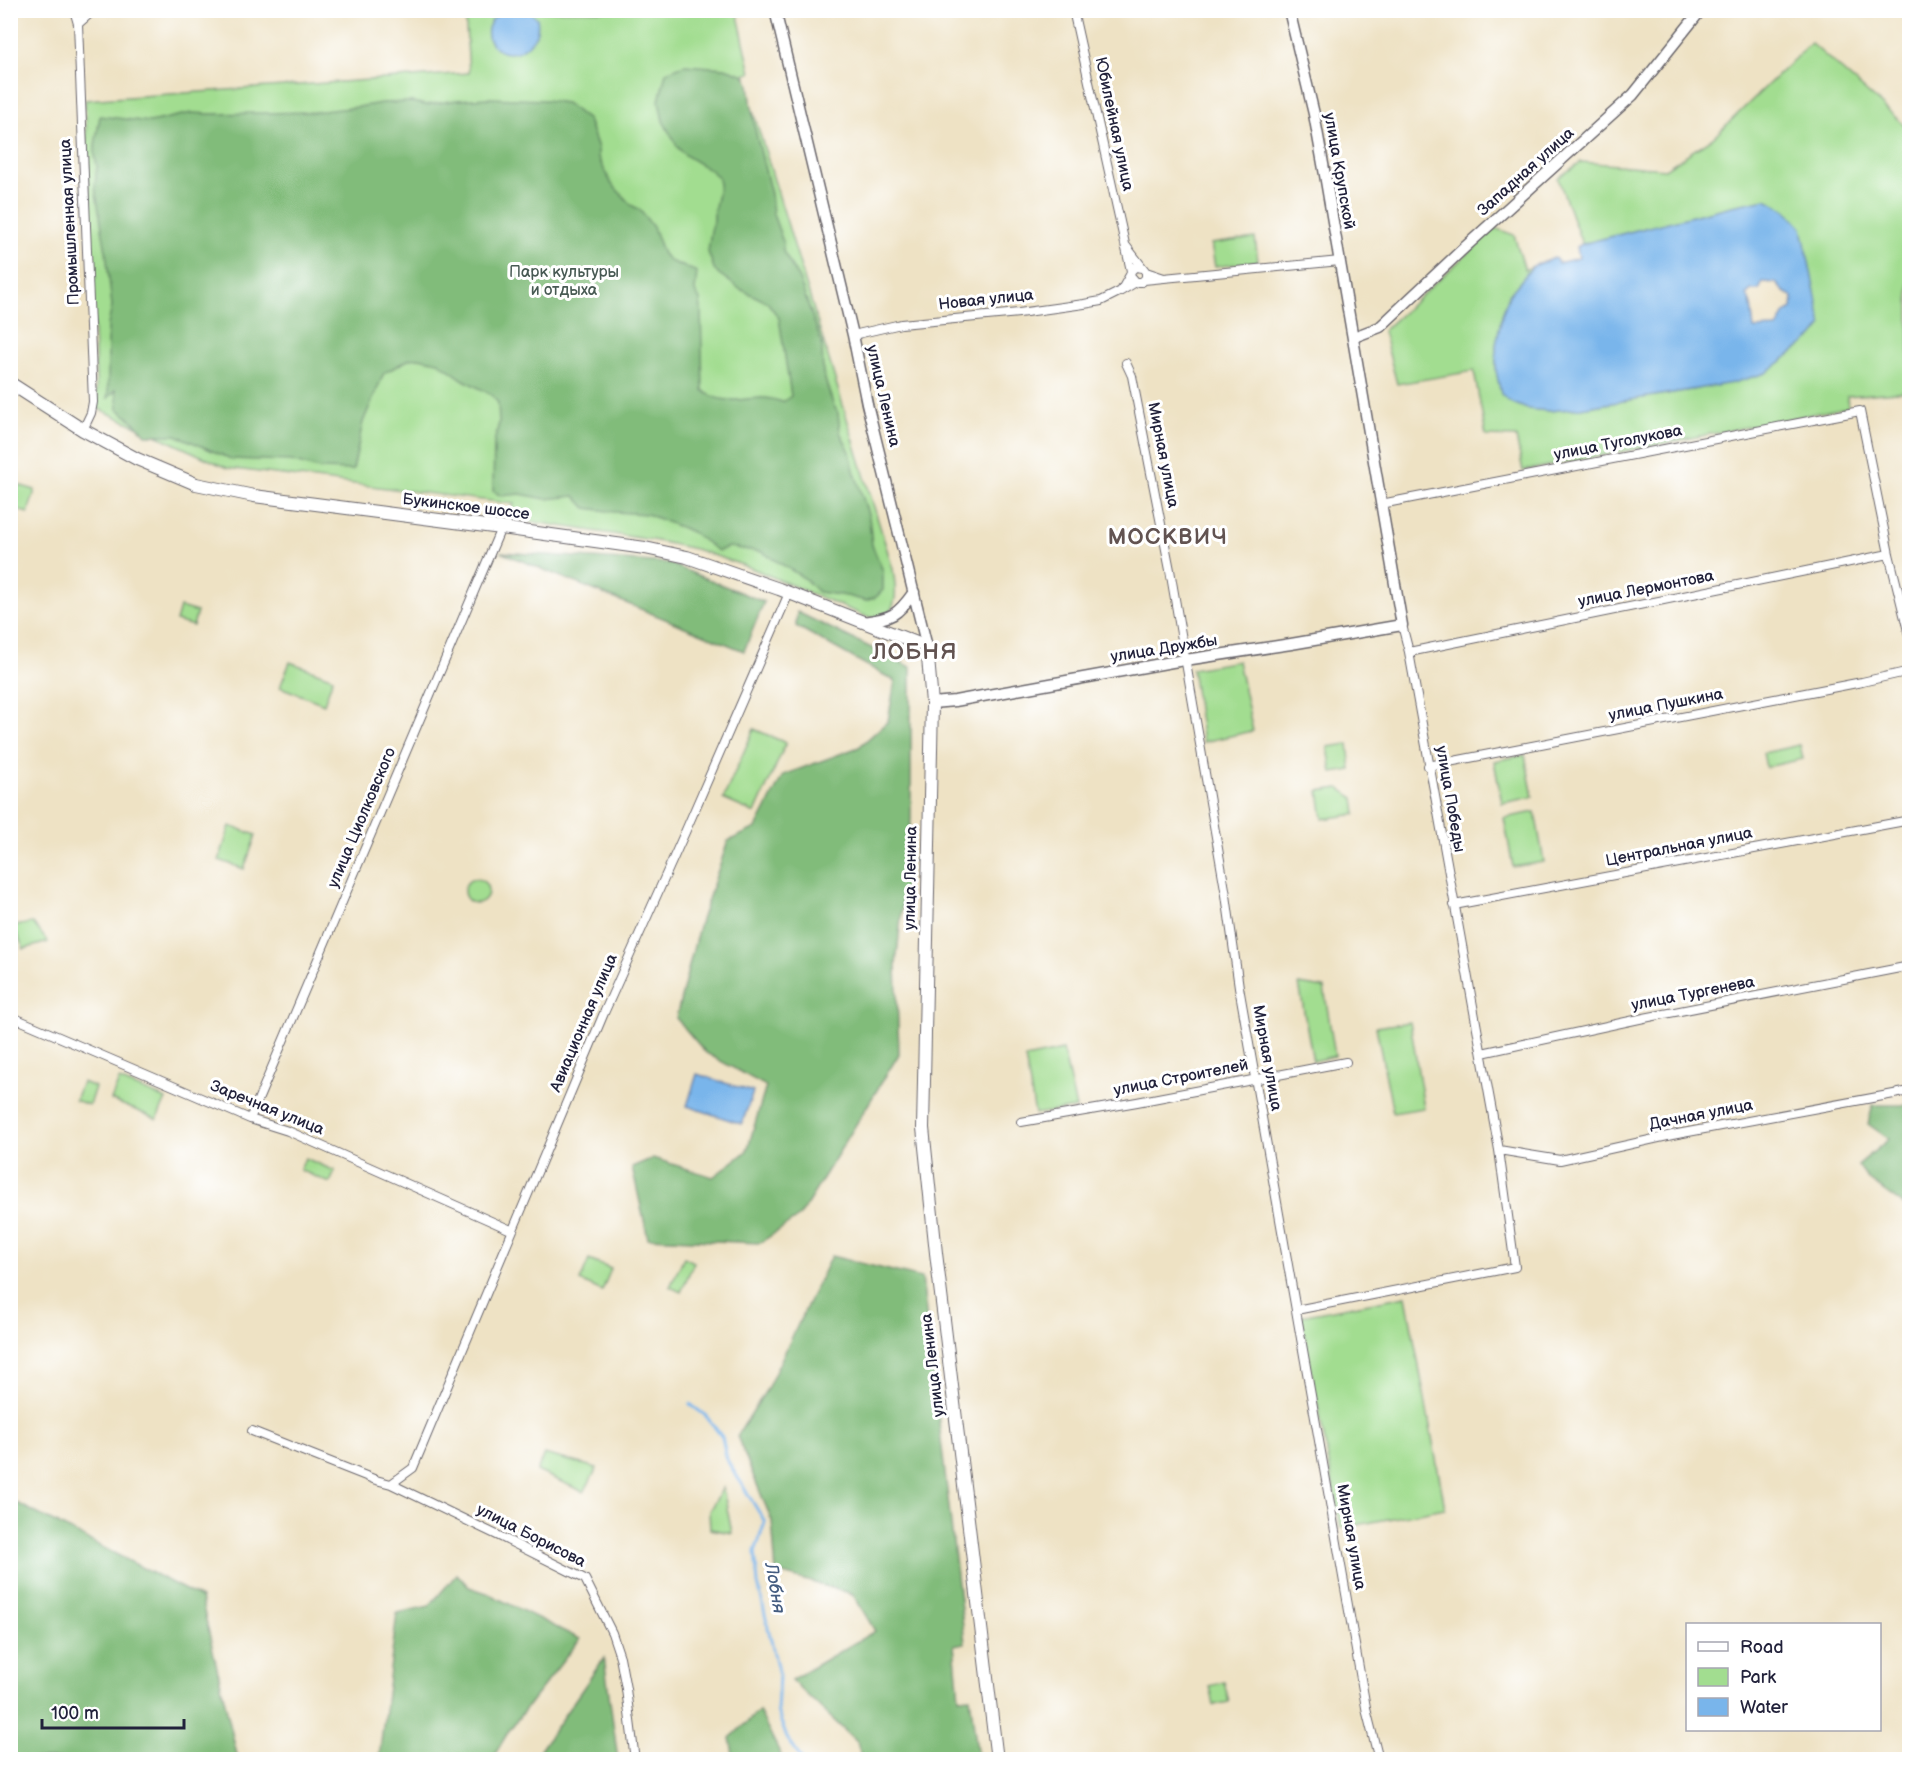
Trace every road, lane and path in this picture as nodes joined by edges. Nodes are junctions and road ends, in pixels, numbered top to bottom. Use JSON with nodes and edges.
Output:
{"nodes":[{"id":1,"x":74,"y":10,"type":"edge"},
{"id":2,"x":94,"y":10,"type":"edge"},
{"id":3,"x":775,"y":10,"type":"edge"},
{"id":4,"x":1073,"y":10,"type":"edge"},
{"id":5,"x":1289,"y":10,"type":"edge"},
{"id":6,"x":1701,"y":10,"type":"edge"},
{"id":7,"x":78,"y":24,"type":"junction"},
{"id":8,"x":1340,"y":261,"type":"junction"},
{"id":9,"x":1138,"y":275,"type":"junction"},
{"id":10,"x":853,"y":335,"type":"junction"},
{"id":11,"x":1354,"y":337,"type":"junction"},
{"id":12,"x":1126,"y":363,"type":"dead end"},
{"id":13,"x":10,"y":383,"type":"edge"},
{"id":14,"x":83,"y":430,"type":"junction"},
{"id":15,"x":1381,"y":504,"type":"junction"},
{"id":16,"x":501,"y":528,"type":"junction"},
{"id":17,"x":1889,"y":554,"type":"junction"},
{"id":18,"x":914,"y":592,"type":"junction"},
{"id":19,"x":789,"y":593,"type":"junction"},
{"id":20,"x":863,"y":622,"type":"junction"},
{"id":21,"x":1402,"y":625,"type":"junction"},
{"id":22,"x":1910,"y":639,"type":"edge"},
{"id":23,"x":927,"y":647,"type":"junction"},
{"id":24,"x":1409,"y":652,"type":"junction"},
{"id":25,"x":1185,"y":660,"type":"junction"},
{"id":26,"x":1910,"y":671,"type":"edge"},
{"id":27,"x":932,"y":703,"type":"junction"},
{"id":28,"x":1428,"y":766,"type":"junction"},
{"id":29,"x":1910,"y":820,"type":"edge"},
{"id":30,"x":1454,"y":904,"type":"junction"},
{"id":31,"x":1910,"y":966,"type":"edge"},
{"id":32,"x":10,"y":1016,"type":"edge"},
{"id":33,"x":1482,"y":1053,"type":"junction"},
{"id":34,"x":1346,"y":1062,"type":"dead end"},
{"id":35,"x":1256,"y":1079,"type":"junction"},
{"id":36,"x":1910,"y":1092,"type":"edge"},
{"id":37,"x":250,"y":1119,"type":"junction"},
{"id":38,"x":1021,"y":1122,"type":"dead end"},
{"id":39,"x":1499,"y":1150,"type":"junction"},
{"id":40,"x":512,"y":1230,"type":"junction"},
{"id":41,"x":1296,"y":1310,"type":"junction"},
{"id":42,"x":252,"y":1431,"type":"dead end"},
{"id":43,"x":391,"y":1484,"type":"junction"},
{"id":44,"x":635,"y":1760,"type":"edge"},
{"id":45,"x":997,"y":1760,"type":"edge"},
{"id":46,"x":1378,"y":1760,"type":"edge"}],
"edges":[{"from":1,"to":7,"type":"street","name":"Промышленная улица"},
{"from":2,"to":7,"type":"street"},
{"from":3,"to":10,"type":"street","name":"улица Ленина"},
{"from":4,"to":9,"type":"street","name":"Юбилейная улица"},
{"from":5,"to":8,"type":"street","name":"улица Крупской"},
{"from":6,"to":11,"type":"street","name":"Западная улица"},
{"from":7,"to":14,"type":"street","name":"Промышленная улица"},
{"from":8,"to":9,"type":"street"},
{"from":8,"to":11,"type":"street","name":"улица Крупской"},
{"from":9,"to":10,"type":"street","name":"Новая улица"},
{"from":10,"to":18,"type":"street","name":"улица Ленина"},
{"from":11,"to":15,"type":"street","name":"улица Победы"},
{"from":12,"to":25,"type":"street","name":"Мирная улица"},
{"from":13,"to":14,"type":"main road","name":"Букинское шоссе"},
{"from":14,"to":16,"type":"main road","name":"Букинское шоссе"},
{"from":15,"to":17,"type":"street","name":"улица Туголукова"},
{"from":15,"to":21,"type":"street","name":"улица Победы"},
{"from":16,"to":19,"type":"main road","name":"Букинское шоссе"},
{"from":16,"to":37,"type":"street","name":"улица Циолковского"},
{"from":17,"to":22,"type":"street"},
{"from":17,"to":24,"type":"street","name":"улица Лермонтова"},
{"from":18,"to":20,"type":"street"},
{"from":18,"to":23,"type":"street","name":"улица Ленина"},
{"from":19,"to":20,"type":"main road","name":"Букинское шоссе"},
{"from":19,"to":40,"type":"street","name":"Авиационная улица"},
{"from":20,"to":23,"type":"main road","name":"Букинское шоссе"},
{"from":21,"to":24,"type":"street","name":"улица Победы"},
{"from":21,"to":25,"type":"street","name":"улица Дружбы"},
{"from":23,"to":27,"type":"main road","name":"улица Ленина"},
{"from":24,"to":28,"type":"street","name":"улица Победы"},
{"from":25,"to":27,"type":"street","name":"улица Дружбы"},
{"from":25,"to":35,"type":"street","name":"Мирная улица"},
{"from":26,"to":28,"type":"street","name":"улица Пушкина"},
{"from":27,"to":45,"type":"main road","name":"улица Ленина"},
{"from":28,"to":30,"type":"street","name":"улица Победы"},
{"from":29,"to":30,"type":"street","name":"Центральная улица"},
{"from":30,"to":33,"type":"street","name":"улица Победы"},
{"from":31,"to":33,"type":"street","name":"улица Тургенева"},
{"from":32,"to":37,"type":"street","name":"Заречная улица"},
{"from":33,"to":39,"type":"street","name":"улица Победы"},
{"from":34,"to":35,"type":"street","name":"улица Строителей"},
{"from":35,"to":38,"type":"street","name":"улица Строителей"},
{"from":35,"to":41,"type":"street","name":"Мирная улица"},
{"from":36,"to":39,"type":"street","name":"Дачная улица"},
{"from":37,"to":40,"type":"street","name":"Заречная улица"},
{"from":39,"to":41,"type":"street","name":"улица Победы"},
{"from":40,"to":43,"type":"street","name":"Авиационная улица"},
{"from":41,"to":46,"type":"street","name":"Мирная улица"},
{"from":42,"to":43,"type":"street","name":"улица Борисова"},
{"from":43,"to":44,"type":"street","name":"улица Борисова"}]}
